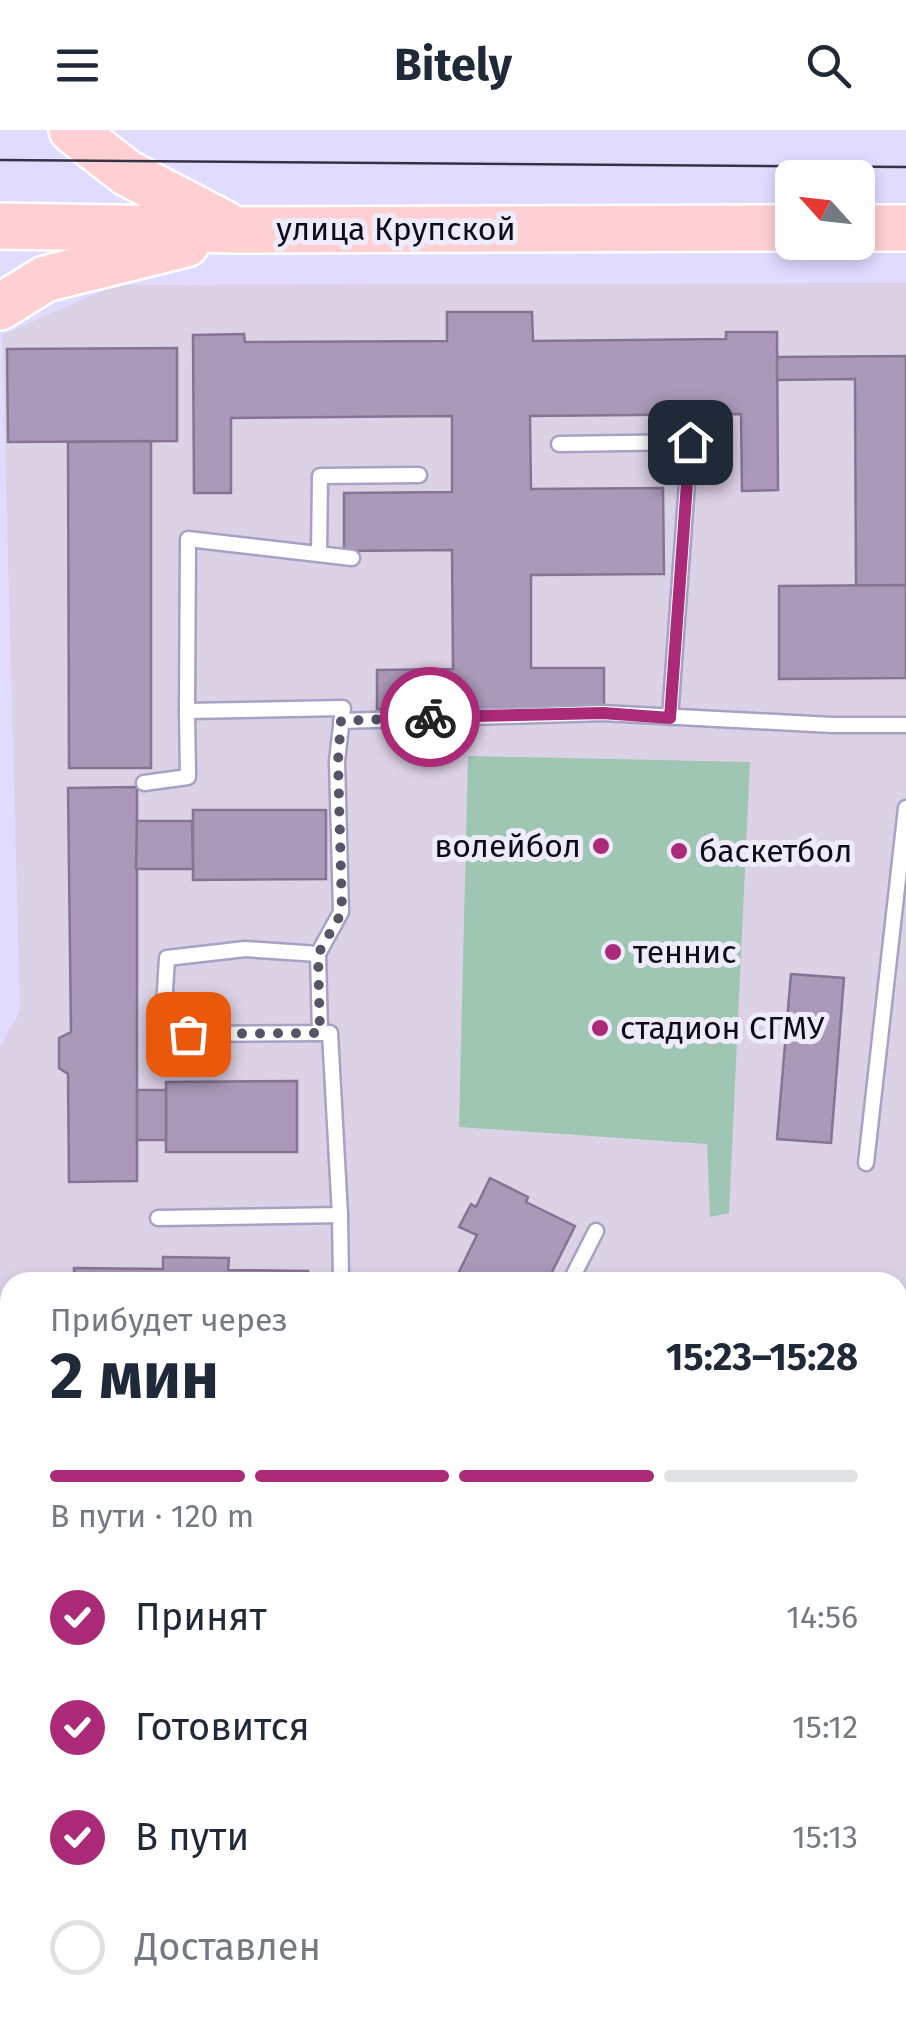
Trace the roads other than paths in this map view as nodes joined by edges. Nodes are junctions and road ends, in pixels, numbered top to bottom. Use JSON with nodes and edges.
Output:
{"nodes":[{"id":1,"x":72,"y":130,"type":"edge"},
{"id":2,"x":0,"y":226,"type":"edge"},
{"id":3,"x":775,"y":228,"type":"edge"},
{"id":4,"x":875,"y":228,"type":"edge"},
{"id":5,"x":906,"y":228,"type":"edge"},
{"id":6,"x":236,"y":230,"type":"junction"},
{"id":7,"x":0,"y":307,"type":"edge"},
{"id":8,"x":559,"y":444,"type":"dead end"},
{"id":9,"x":419,"y":475,"type":"dead end"},
{"id":10,"x":319,"y":554,"type":"junction"},
{"id":11,"x":352,"y":558,"type":"dead end"},
{"id":12,"x":187,"y":711,"type":"junction"},
{"id":13,"x":670,"y":718,"type":"junction"},
{"id":14,"x":341,"y":721,"type":"junction"},
{"id":15,"x":906,"y":726,"type":"edge"},
{"id":16,"x":144,"y":783,"type":"dead end"},
{"id":17,"x":906,"y":808,"type":"edge"},
{"id":18,"x":318,"y":954,"type":"junction"},
{"id":19,"x":320,"y":1033,"type":"junction"},
{"id":20,"x":866,"y":1163,"type":"dead end"},
{"id":21,"x":340,"y":1215,"type":"junction"},
{"id":22,"x":158,"y":1218,"type":"dead end"},
{"id":23,"x":596,"y":1231,"type":"dead end"},
{"id":24,"x":340,"y":1272,"type":"edge"},
{"id":25,"x":575,"y":1272,"type":"edge"}],
"edges":[{"from":1,"to":6,"type":"main road"},
{"from":2,"to":6,"type":"main road","name":"улица Крупской"},
{"from":3,"to":6,"type":"main road","name":"улица Крупской"},
{"from":4,"to":5,"type":"main road"},
{"from":6,"to":7,"type":"main road"},
{"from":8,"to":13,"type":"lane"},
{"from":9,"to":10,"type":"lane"},
{"from":10,"to":11,"type":"lane"},
{"from":10,"to":12,"type":"lane"},
{"from":12,"to":14,"type":"lane"},
{"from":12,"to":16,"type":"lane"},
{"from":13,"to":14,"type":"lane"},
{"from":13,"to":15,"type":"lane"},
{"from":14,"to":18,"type":"lane"},
{"from":17,"to":20,"type":"lane"},
{"from":18,"to":19,"type":"lane"},
{"from":18,"to":19,"type":"lane"},
{"from":19,"to":21,"type":"lane"},
{"from":21,"to":22,"type":"lane"},
{"from":21,"to":24,"type":"lane"},
{"from":23,"to":25,"type":"lane"}]}
